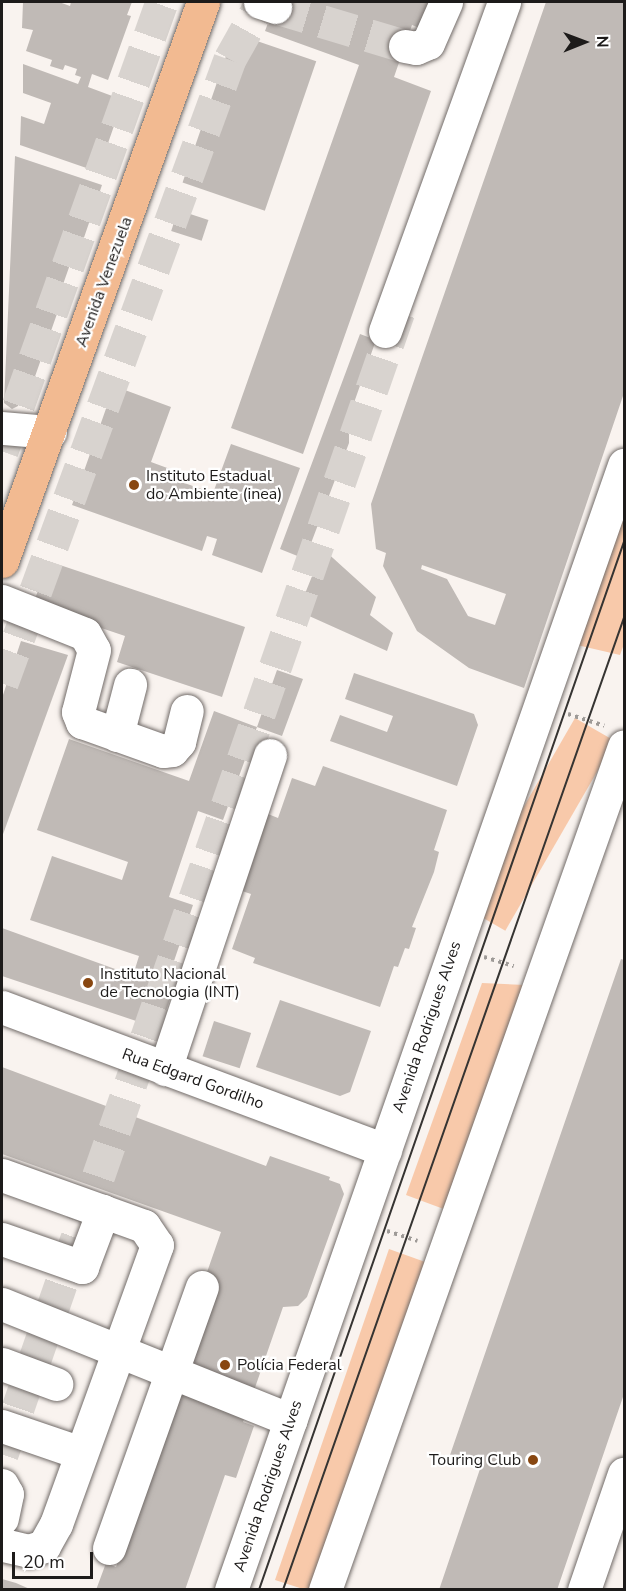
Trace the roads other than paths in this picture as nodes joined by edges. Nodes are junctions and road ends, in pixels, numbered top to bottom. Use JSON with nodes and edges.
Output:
{"nodes":[{"id":1,"x":203,"y":2,"type":"edge"},
{"id":2,"x":446,"y":2,"type":"edge"},
{"id":3,"x":504,"y":2,"type":"edge"},
{"id":4,"x":405,"y":46,"type":"tunnel mouth"},
{"id":5,"x":385,"y":331,"type":"tunnel mouth"},
{"id":6,"x":2,"y":428,"type":"edge"},
{"id":7,"x":50,"y":432,"type":"junction"},
{"id":8,"x":624,"y":465,"type":"edge"},
{"id":9,"x":8,"y":524,"type":"edge"},
{"id":10,"x":2,"y":561,"type":"edge"},
{"id":11,"x":2,"y":601,"type":"edge"},
{"id":12,"x":130,"y":685,"type":"dead end"},
{"id":13,"x":187,"y":711,"type":"dead end"},
{"id":14,"x":117,"y":735,"type":"junction"},
{"id":15,"x":620,"y":738,"type":"edge"},
{"id":16,"x":270,"y":755,"type":"dead end"},
{"id":17,"x":2,"y":1008,"type":"edge"},
{"id":18,"x":165,"y":1069,"type":"junction"},
{"id":19,"x":385,"y":1150,"type":"junction"},
{"id":20,"x":2,"y":1175,"type":"edge"},
{"id":21,"x":103,"y":1211,"type":"junction"},
{"id":22,"x":2,"y":1239,"type":"edge"},
{"id":23,"x":202,"y":1287,"type":"dead end"},
{"id":24,"x":2,"y":1304,"type":"edge"},
{"id":25,"x":117,"y":1351,"type":"junction"},
{"id":26,"x":2,"y":1364,"type":"edge"},
{"id":27,"x":172,"y":1373,"type":"junction"},
{"id":28,"x":56,"y":1384,"type":"dead end"},
{"id":29,"x":291,"y":1420,"type":"junction"},
{"id":30,"x":2,"y":1426,"type":"edge"},
{"id":31,"x":81,"y":1453,"type":"junction"},
{"id":32,"x":624,"y":1474,"type":"edge"},
{"id":33,"x":2,"y":1485,"type":"edge"},
{"id":34,"x":2,"y":1518,"type":"edge"},
{"id":35,"x":2,"y":1545,"type":"edge"},
{"id":36,"x":109,"y":1548,"type":"dead end"},
{"id":37,"x":231,"y":1590,"type":"edge"},
{"id":38,"x":325,"y":1590,"type":"edge"},
{"id":39,"x":584,"y":1590,"type":"edge"}],
"edges":[{"from":1,"to":7,"type":"main road","name":"Avenida Venezuela"},
{"from":2,"to":4,"type":"street"},
{"from":3,"to":5,"type":"street"},
{"from":6,"to":7,"type":"street"},
{"from":7,"to":9,"type":"main road","name":"Avenida Venezuela"},
{"from":8,"to":19,"type":"street","name":"Avenida Rodrigues Alves"},
{"from":9,"to":10,"type":"main road","name":"Avenida Venezuela"},
{"from":11,"to":14,"type":"street"},
{"from":12,"to":14,"type":"street"},
{"from":13,"to":14,"type":"street"},
{"from":15,"to":38,"type":"street"},
{"from":16,"to":18,"type":"street"},
{"from":17,"to":18,"type":"street","name":"Rua Edgard Gordilho"},
{"from":18,"to":19,"type":"street","name":"Rua Edgard Gordilho"},
{"from":19,"to":29,"type":"street","name":"Avenida Rodrigues Alves"},
{"from":20,"to":21,"type":"street"},
{"from":21,"to":22,"type":"street"},
{"from":21,"to":25,"type":"street"},
{"from":23,"to":27,"type":"street"},
{"from":24,"to":25,"type":"street"},
{"from":25,"to":27,"type":"street"},
{"from":25,"to":31,"type":"street"},
{"from":26,"to":28,"type":"street"},
{"from":27,"to":29,"type":"street"},
{"from":27,"to":36,"type":"street"},
{"from":29,"to":37,"type":"street","name":"Avenida Rodrigues Alves"},
{"from":30,"to":31,"type":"street"},
{"from":31,"to":35,"type":"street"},
{"from":32,"to":39,"type":"street"},
{"from":33,"to":34,"type":"street"}]}
